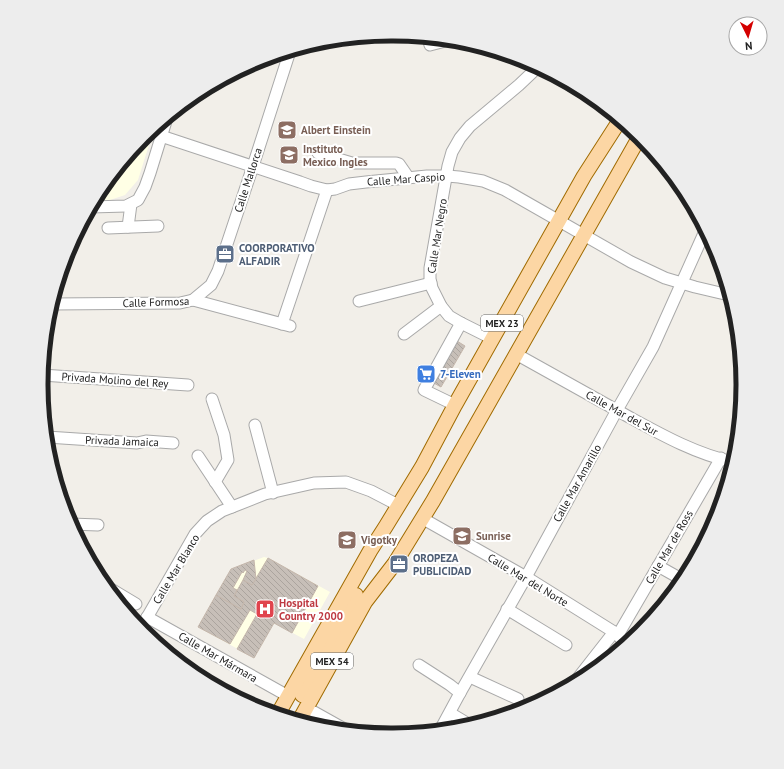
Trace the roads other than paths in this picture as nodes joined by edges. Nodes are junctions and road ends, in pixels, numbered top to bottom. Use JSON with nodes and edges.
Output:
{"nodes":[{"id":1,"x":288,"y":57,"type":"edge"},
{"id":2,"x":533,"y":71,"type":"edge"},
{"id":3,"x":617,"y":125,"type":"edge"},
{"id":4,"x":164,"y":128,"type":"edge"},
{"id":5,"x":162,"y":136,"type":"junction"},
{"id":6,"x":636,"y":143,"type":"edge"},
{"id":7,"x":318,"y":153,"type":"dead end"},
{"id":8,"x":253,"y":166,"type":"junction"},
{"id":9,"x":446,"y":176,"type":"junction"},
{"id":10,"x":408,"y":177,"type":"junction"},
{"id":11,"x":327,"y":190,"type":"junction"},
{"id":12,"x":131,"y":204,"type":"junction"},
{"id":13,"x":99,"y":207,"type":"edge"},
{"id":14,"x":559,"y":220,"type":"junction"},
{"id":15,"x":158,"y":226,"type":"dead end"},
{"id":16,"x":128,"y":227,"type":"junction"},
{"id":17,"x":108,"y":228,"type":"dead end"},
{"id":18,"x":583,"y":235,"type":"junction"},
{"id":19,"x":702,"y":238,"type":"edge"},
{"id":20,"x":431,"y":283,"type":"junction"},
{"id":21,"x":682,"y":283,"type":"junction"},
{"id":22,"x":723,"y":294,"type":"edge"},
{"id":23,"x":194,"y":300,"type":"junction"},
{"id":24,"x":359,"y":301,"type":"dead end"},
{"id":25,"x":58,"y":304,"type":"edge"},
{"id":26,"x":441,"y":306,"type":"junction"},
{"id":27,"x":461,"y":323,"type":"junction"},
{"id":28,"x":404,"y":334,"type":"dead end"},
{"id":29,"x":493,"y":339,"type":"junction"},
{"id":30,"x":516,"y":354,"type":"junction"},
{"id":31,"x":48,"y":374,"type":"edge"},
{"id":32,"x":188,"y":385,"type":"dead end"},
{"id":33,"x":212,"y":399,"type":"dead end"},
{"id":34,"x":455,"y":405,"type":"junction"},
{"id":35,"x":617,"y":410,"type":"junction"},
{"id":36,"x":255,"y":425,"type":"dead end"},
{"id":37,"x":52,"y":437,"type":"edge"},
{"id":38,"x":173,"y":442,"type":"dead end"},
{"id":39,"x":198,"y":456,"type":"dead end"},
{"id":40,"x":721,"y":458,"type":"junction"},
{"id":41,"x":727,"y":460,"type":"edge"},
{"id":42,"x":215,"y":482,"type":"junction"},
{"id":43,"x":272,"y":493,"type":"junction"},
{"id":44,"x":433,"y":501,"type":"junction"},
{"id":45,"x":398,"y":505,"type":"junction"},
{"id":46,"x":232,"y":507,"type":"junction"},
{"id":47,"x":427,"y":521,"type":"junction"},
{"id":48,"x":79,"y":525,"type":"edge"},
{"id":49,"x":98,"y":526,"type":"dead end"},
{"id":50,"x":386,"y":526,"type":"junction"},
{"id":51,"x":395,"y":563,"type":"joint"},
{"id":52,"x":658,"y":566,"type":"junction"},
{"id":53,"x":526,"y":577,"type":"junction"},
{"id":54,"x":677,"y":577,"type":"edge"},
{"id":55,"x":119,"y":594,"type":"edge"},
{"id":56,"x":359,"y":602,"type":"junction"},
{"id":57,"x":136,"y":604,"type":"dead end"},
{"id":58,"x":507,"y":610,"type":"junction"},
{"id":59,"x":147,"y":617,"type":"junction"},
{"id":60,"x":144,"y":622,"type":"edge"},
{"id":61,"x":616,"y":634,"type":"junction"},
{"id":62,"x":621,"y":640,"type":"edge"},
{"id":63,"x":566,"y":645,"type":"dead end"},
{"id":64,"x":419,"y":665,"type":"dead end"},
{"id":65,"x":588,"y":666,"type":"edge"},
{"id":66,"x":470,"y":677,"type":"junction"},
{"id":67,"x":460,"y":693,"type":"junction"},
{"id":68,"x":288,"y":696,"type":"junction"},
{"id":69,"x":518,"y":699,"type":"dead end"},
{"id":70,"x":281,"y":709,"type":"edge"},
{"id":71,"x":293,"y":713,"type":"edge"},
{"id":72,"x":450,"y":713,"type":"junction"},
{"id":73,"x":302,"y":716,"type":"edge"},
{"id":74,"x":311,"y":717,"type":"edge"},
{"id":75,"x":462,"y":720,"type":"edge"},
{"id":76,"x":444,"y":724,"type":"edge"}],
"edges":[{"from":1,"to":8,"type":"street","name":"Calle Mallorca"},
{"from":2,"to":9,"type":"street","name":"Calle Mar Negro"},
{"from":3,"to":14,"type":"main road","number":"MEX 23"},
{"from":4,"to":5,"type":"street"},
{"from":5,"to":8,"type":"street","name":"Calle Mar Caspio"},
{"from":5,"to":12,"type":"street"},
{"from":6,"to":18,"type":"main road","number":"MEX 23"},
{"from":7,"to":10,"type":"street"},
{"from":8,"to":11,"type":"street","name":"Calle Mar Caspio"},
{"from":8,"to":23,"type":"street","name":"Calle Mallorca"},
{"from":9,"to":10,"type":"street","name":"Calle Mar Caspio"},
{"from":9,"to":14,"type":"street","name":"Calle Mar Caspio"},
{"from":9,"to":20,"type":"street","name":"Calle Mar Negro"},
{"from":10,"to":11,"type":"street","name":"Calle Mar Caspio"},
{"from":11,"to":23,"type":"street","name":"Calle Formosa"},
{"from":12,"to":13,"type":"street"},
{"from":12,"to":16,"type":"street"},
{"from":14,"to":18,"type":"street","name":"Calle Mar Caspio"},
{"from":14,"to":29,"type":"main road","number":"MEX 23"},
{"from":15,"to":16,"type":"street"},
{"from":16,"to":17,"type":"street"},
{"from":18,"to":21,"type":"street","name":"Calle Mar Caspio"},
{"from":18,"to":30,"type":"main road","number":"MEX 23"},
{"from":19,"to":21,"type":"street","name":"Calle Mar Amarillo"},
{"from":20,"to":24,"type":"street"},
{"from":20,"to":26,"type":"street","name":"Calle Mar Negro"},
{"from":21,"to":22,"type":"street","name":"Calle Mar Caspio"},
{"from":21,"to":35,"type":"street","name":"Calle Mar Amarillo"},
{"from":23,"to":25,"type":"street","name":"Calle Formosa"},
{"from":26,"to":27,"type":"street","name":"Calle Mar Negro"},
{"from":26,"to":28,"type":"street"},
{"from":27,"to":29,"type":"street","name":"Calle Mar Negro"},
{"from":27,"to":34,"type":"street"},
{"from":29,"to":34,"type":"main road","number":"MEX 23"},
{"from":30,"to":35,"type":"street","name":"Calle Mar del Sur"},
{"from":30,"to":44,"type":"main road","number":"MEX 23"},
{"from":31,"to":32,"type":"street","name":"Privada Molino del Rey"},
{"from":33,"to":42,"type":"street"},
{"from":34,"to":45,"type":"main road","number":"MEX 23"},
{"from":35,"to":40,"type":"street","name":"Calle Mar del Sur"},
{"from":35,"to":53,"type":"street","name":"Calle Mar Amarillo"},
{"from":36,"to":43,"type":"street"},
{"from":37,"to":38,"type":"street","name":"Privada Jamaica"},
{"from":39,"to":42,"type":"street"},
{"from":40,"to":41,"type":"street","name":"Calle Mar del Sur"},
{"from":40,"to":52,"type":"street","name":"Calle Mar de Ross"},
{"from":42,"to":46,"type":"street"},
{"from":43,"to":45,"type":"street","name":"Calle Mar Blanco"},
{"from":43,"to":46,"type":"street","name":"Calle Mar Blanco"},
{"from":44,"to":47,"type":"main road","number":"MEX 23"},
{"from":44,"to":51,"type":"main road","number":"MEX 23"},
{"from":45,"to":50,"type":"main road","number":"MEX 23"},
{"from":46,"to":59,"type":"street","name":"Calle Mar Blanco"},
{"from":47,"to":53,"type":"street","name":"Calle Mar del Norte"},
{"from":47,"to":74,"type":"main road","number":"MEX 23"},
{"from":48,"to":49,"type":"street"},
{"from":50,"to":56,"type":"main road","number":"MEX 54"},
{"from":50,"to":68,"type":"main road","number":"MEX 23"},
{"from":51,"to":56,"type":"main road","number":"MEX 54"},
{"from":52,"to":54,"type":"street"},
{"from":52,"to":61,"type":"street","name":"Calle Mar de Ross"},
{"from":53,"to":58,"type":"street","name":"Calle Mar Amarillo"},
{"from":53,"to":61,"type":"street","name":"Calle Mar del Norte"},
{"from":55,"to":57,"type":"street"},
{"from":56,"to":71,"type":"main road","number":"MEX 54"},
{"from":56,"to":73,"type":"main road","number":"MEX 54"},
{"from":58,"to":63,"type":"street"},
{"from":58,"to":66,"type":"street","name":"Calle Mar Amarillo"},
{"from":59,"to":60,"type":"street","name":"Calle Mar Blanco"},
{"from":59,"to":68,"type":"street","name":"Calle Mar Mármara"},
{"from":61,"to":62,"type":"street","name":"Calle Mar del Norte"},
{"from":61,"to":65,"type":"street","name":"Calle Mar de Ross"},
{"from":64,"to":67,"type":"street"},
{"from":66,"to":67,"type":"street","name":"Calle Mar Amarillo"},
{"from":66,"to":69,"type":"street"},
{"from":67,"to":72,"type":"street","name":"Calle Mar Amarillo"},
{"from":68,"to":70,"type":"main road","number":"MEX 23"},
{"from":72,"to":75,"type":"street"},
{"from":72,"to":76,"type":"street","name":"Calle Mar Amarillo"}]}
